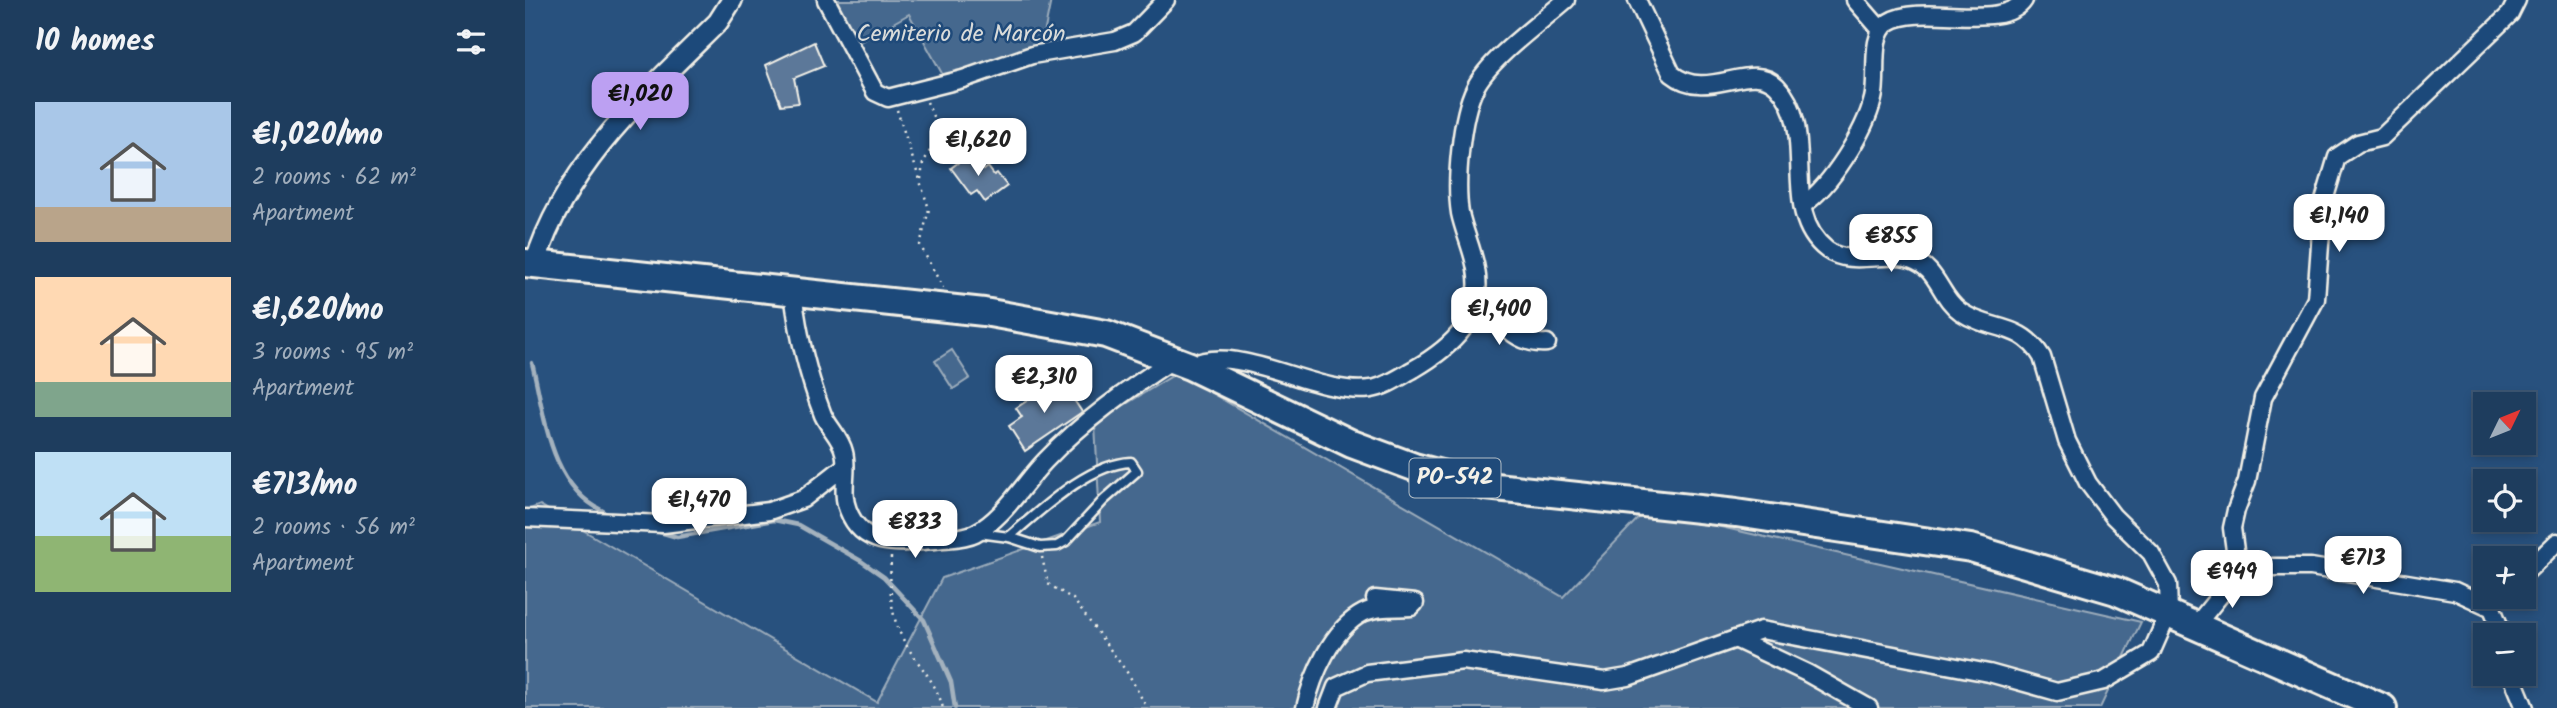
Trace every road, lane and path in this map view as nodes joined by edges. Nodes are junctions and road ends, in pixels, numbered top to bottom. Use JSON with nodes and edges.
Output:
{"nodes":[{"id":1,"x":732,"y":0,"type":"edge"},
{"id":2,"x":826,"y":0,"type":"edge"},
{"id":3,"x":1166,"y":0,"type":"edge"},
{"id":4,"x":1566,"y":0,"type":"edge"},
{"id":5,"x":1637,"y":0,"type":"edge"},
{"id":6,"x":1855,"y":0,"type":"edge"},
{"id":7,"x":2024,"y":0,"type":"edge"},
{"id":8,"x":2517,"y":0,"type":"edge"},
{"id":9,"x":1881,"y":30,"type":"junction"},
{"id":10,"x":922,"y":89,"type":"junction"},
{"id":11,"x":893,"y":97,"type":"junction"},
{"id":12,"x":942,"y":138,"type":"junction"},
{"id":13,"x":981,"y":143,"type":"dead end"},
{"id":14,"x":921,"y":182,"type":"junction"},
{"id":15,"x":1803,"y":205,"type":"junction"},
{"id":16,"x":530,"y":263,"type":"edge"},
{"id":17,"x":938,"y":277,"type":"dead end"},
{"id":18,"x":793,"y":292,"type":"junction"},
{"id":19,"x":1476,"y":294,"type":"junction"},
{"id":20,"x":1547,"y":343,"type":"dead end"},
{"id":21,"x":1182,"y":363,"type":"junction"},
{"id":22,"x":845,"y":466,"type":"junction"},
{"id":23,"x":525,"y":518,"type":"edge"},
{"id":24,"x":976,"y":532,"type":"junction"},
{"id":25,"x":1009,"y":537,"type":"junction"},
{"id":26,"x":2557,"y":542,"type":"edge"},
{"id":27,"x":891,"y":544,"type":"junction"},
{"id":28,"x":1040,"y":547,"type":"junction"},
{"id":29,"x":2536,"y":562,"type":"edge"},
{"id":30,"x":2238,"y":572,"type":"junction"},
{"id":31,"x":2473,"y":596,"type":"edge"},
{"id":32,"x":1375,"y":599,"type":"dead end"},
{"id":33,"x":2169,"y":612,"type":"junction"},
{"id":34,"x":2197,"y":624,"type":"junction"},
{"id":35,"x":1735,"y":639,"type":"junction"},
{"id":36,"x":2516,"y":686,"type":"edge"},
{"id":37,"x":943,"y":708,"type":"edge"},
{"id":38,"x":1147,"y":708,"type":"edge"},
{"id":39,"x":1305,"y":708,"type":"edge"},
{"id":40,"x":1328,"y":708,"type":"edge"},
{"id":41,"x":1869,"y":708,"type":"edge"},
{"id":42,"x":2383,"y":708,"type":"edge"},
{"id":43,"x":2525,"y":708,"type":"edge"}],
"edges":[{"from":1,"to":16,"type":"street"},
{"from":2,"to":11,"type":"street"},
{"from":3,"to":10,"type":"street"},
{"from":4,"to":19,"type":"street"},
{"from":5,"to":15,"type":"street"},
{"from":6,"to":9,"type":"street"},
{"from":7,"to":9,"type":"street"},
{"from":8,"to":30,"type":"street"},
{"from":9,"to":15,"type":"street"},
{"from":10,"to":11,"type":"street"},
{"from":10,"to":12,"type":"path"},
{"from":11,"to":14,"type":"path"},
{"from":12,"to":13,"type":"path"},
{"from":12,"to":14,"type":"path"},
{"from":14,"to":17,"type":"path"},
{"from":15,"to":33,"type":"street"},
{"from":16,"to":18,"type":"main road","number":"PO-542"},
{"from":18,"to":21,"type":"main road","number":"PO-542"},
{"from":18,"to":22,"type":"street"},
{"from":19,"to":20,"type":"street"},
{"from":19,"to":21,"type":"street"},
{"from":21,"to":24,"type":"street"},
{"from":21,"to":33,"type":"main road","number":"PO-542"},
{"from":22,"to":23,"type":"street"},
{"from":22,"to":27,"type":"street"},
{"from":24,"to":25,"type":"lane"},
{"from":24,"to":27,"type":"street"},
{"from":25,"to":28,"type":"lane"},
{"from":25,"to":28,"type":"lane"},
{"from":26,"to":29,"type":"street"},
{"from":27,"to":37,"type":"path"},
{"from":28,"to":38,"type":"path"},
{"from":30,"to":31,"type":"street"},
{"from":30,"to":34,"type":"street"},
{"from":32,"to":39,"type":"street"},
{"from":33,"to":34,"type":"main road","number":"PO-542"},
{"from":33,"to":35,"type":"street"},
{"from":34,"to":42,"type":"main road","number":"PO-542"},
{"from":35,"to":40,"type":"street"},
{"from":35,"to":41,"type":"street"},
{"from":36,"to":43,"type":"street"}]}
